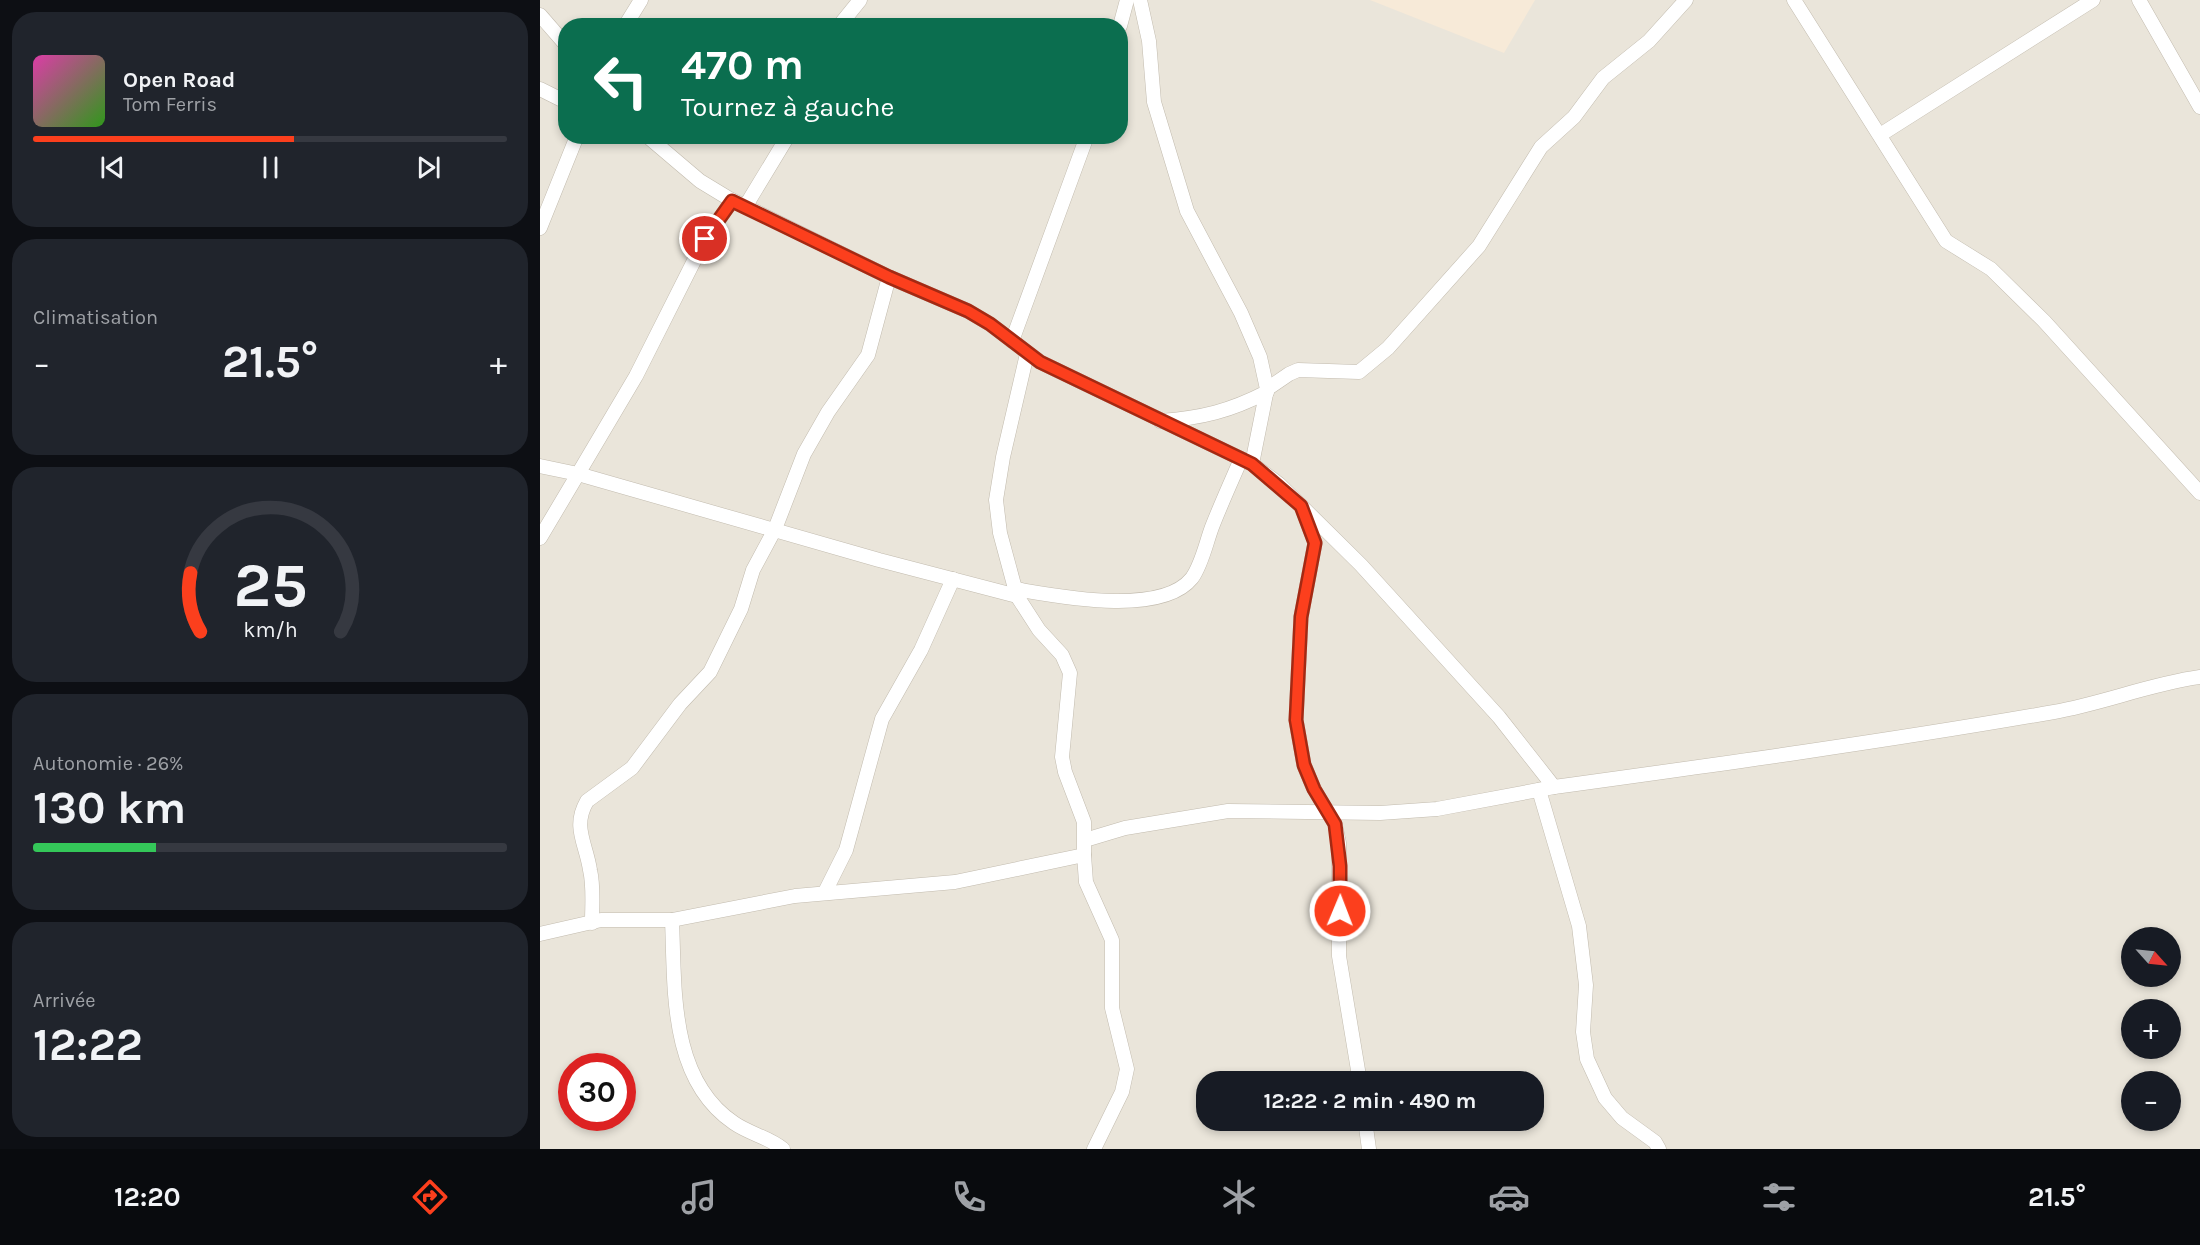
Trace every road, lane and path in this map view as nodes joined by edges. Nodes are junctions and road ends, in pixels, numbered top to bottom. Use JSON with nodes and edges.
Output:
{"nodes":[{"id":1,"x":641,"y":0,"type":"edge"},
{"id":2,"x":860,"y":0,"type":"edge"},
{"id":3,"x":1127,"y":0,"type":"edge"},
{"id":4,"x":1140,"y":0,"type":"edge"},
{"id":5,"x":1686,"y":0,"type":"edge"},
{"id":6,"x":1794,"y":0,"type":"edge"},
{"id":7,"x":2093,"y":0,"type":"edge"},
{"id":8,"x":2139,"y":0,"type":"edge"},
{"id":9,"x":540,"y":15,"type":"edge"},
{"id":10,"x":630,"y":18,"type":"edge"},
{"id":11,"x":845,"y":18,"type":"edge"},
{"id":12,"x":1122,"y":18,"type":"edge"},
{"id":13,"x":558,"y":36,"type":"edge"},
{"id":14,"x":540,"y":89,"type":"edge"},
{"id":15,"x":558,"y":98,"type":"edge"},
{"id":16,"x":2200,"y":107,"type":"edge"},
{"id":17,"x":1880,"y":135,"type":"junction"},
{"id":18,"x":574,"y":144,"type":"edge"},
{"id":19,"x":656,"y":144,"type":"edge"},
{"id":20,"x":782,"y":144,"type":"edge"},
{"id":21,"x":1085,"y":144,"type":"edge"},
{"id":22,"x":739,"y":204,"type":"junction"},
{"id":23,"x":540,"y":228,"type":"edge"},
{"id":24,"x":889,"y":277,"type":"junction"},
{"id":25,"x":1012,"y":340,"type":"junction"},
{"id":26,"x":1027,"y":354,"type":"junction"},
{"id":27,"x":1267,"y":390,"type":"junction"},
{"id":28,"x":1158,"y":421,"type":"junction"},
{"id":29,"x":1246,"y":462,"type":"junction"},
{"id":30,"x":540,"y":466,"type":"edge"},
{"id":31,"x":578,"y":474,"type":"junction"},
{"id":32,"x":2200,"y":493,"type":"edge"},
{"id":33,"x":1301,"y":506,"type":"junction"},
{"id":34,"x":775,"y":529,"type":"junction"},
{"id":35,"x":540,"y":538,"type":"edge"},
{"id":36,"x":953,"y":579,"type":"junction"},
{"id":37,"x":1016,"y":592,"type":"junction"},
{"id":38,"x":2200,"y":677,"type":"edge"},
{"id":39,"x":1554,"y":787,"type":"junction"},
{"id":40,"x":1539,"y":790,"type":"junction"},
{"id":41,"x":1329,"y":812,"type":"junction"},
{"id":42,"x":1085,"y":840,"type":"junction"},
{"id":43,"x":1084,"y":855,"type":"junction"},
{"id":44,"x":825,"y":892,"type":"junction"},
{"id":45,"x":672,"y":920,"type":"junction"},
{"id":46,"x":592,"y":923,"type":"junction"},
{"id":47,"x":540,"y":934,"type":"edge"},
{"id":48,"x":1358,"y":1071,"type":"edge"},
{"id":49,"x":1367,"y":1131,"type":"edge"},
{"id":50,"x":783,"y":1149,"type":"edge"},
{"id":51,"x":1094,"y":1149,"type":"edge"},
{"id":52,"x":1369,"y":1149,"type":"edge"},
{"id":53,"x":1659,"y":1149,"type":"edge"}],
"edges":[{"from":1,"to":10,"type":"street"},
{"from":2,"to":11,"type":"street"},
{"from":3,"to":12,"type":"street"},
{"from":4,"to":27,"type":"street"},
{"from":5,"to":27,"type":"street"},
{"from":6,"to":17,"type":"street"},
{"from":7,"to":17,"type":"street"},
{"from":8,"to":16,"type":"street"},
{"from":9,"to":13,"type":"street"},
{"from":14,"to":15,"type":"street"},
{"from":17,"to":32,"type":"street"},
{"from":18,"to":23,"type":"street"},
{"from":19,"to":22,"type":"street"},
{"from":20,"to":22,"type":"street"},
{"from":21,"to":25,"type":"street"},
{"from":22,"to":24,"type":"street"},
{"from":22,"to":31,"type":"street"},
{"from":24,"to":25,"type":"street"},
{"from":24,"to":34,"type":"street"},
{"from":25,"to":26,"type":"street"},
{"from":26,"to":28,"type":"street"},
{"from":26,"to":37,"type":"street"},
{"from":27,"to":28,"type":"street"},
{"from":27,"to":29,"type":"street"},
{"from":28,"to":29,"type":"street"},
{"from":29,"to":33,"type":"street"},
{"from":29,"to":37,"type":"street"},
{"from":30,"to":31,"type":"street"},
{"from":31,"to":34,"type":"street"},
{"from":31,"to":35,"type":"street"},
{"from":33,"to":39,"type":"street"},
{"from":33,"to":41,"type":"street"},
{"from":34,"to":36,"type":"street"},
{"from":34,"to":46,"type":"street"},
{"from":36,"to":37,"type":"street"},
{"from":36,"to":44,"type":"street"},
{"from":37,"to":42,"type":"street"},
{"from":38,"to":39,"type":"street"},
{"from":39,"to":40,"type":"street"},
{"from":40,"to":41,"type":"street"},
{"from":40,"to":53,"type":"street"},
{"from":41,"to":42,"type":"street"},
{"from":41,"to":48,"type":"street"},
{"from":42,"to":43,"type":"street"},
{"from":43,"to":44,"type":"street"},
{"from":43,"to":51,"type":"street"},
{"from":44,"to":45,"type":"street"},
{"from":45,"to":46,"type":"street"},
{"from":45,"to":50,"type":"street"},
{"from":46,"to":47,"type":"street"},
{"from":49,"to":52,"type":"street"}]}
